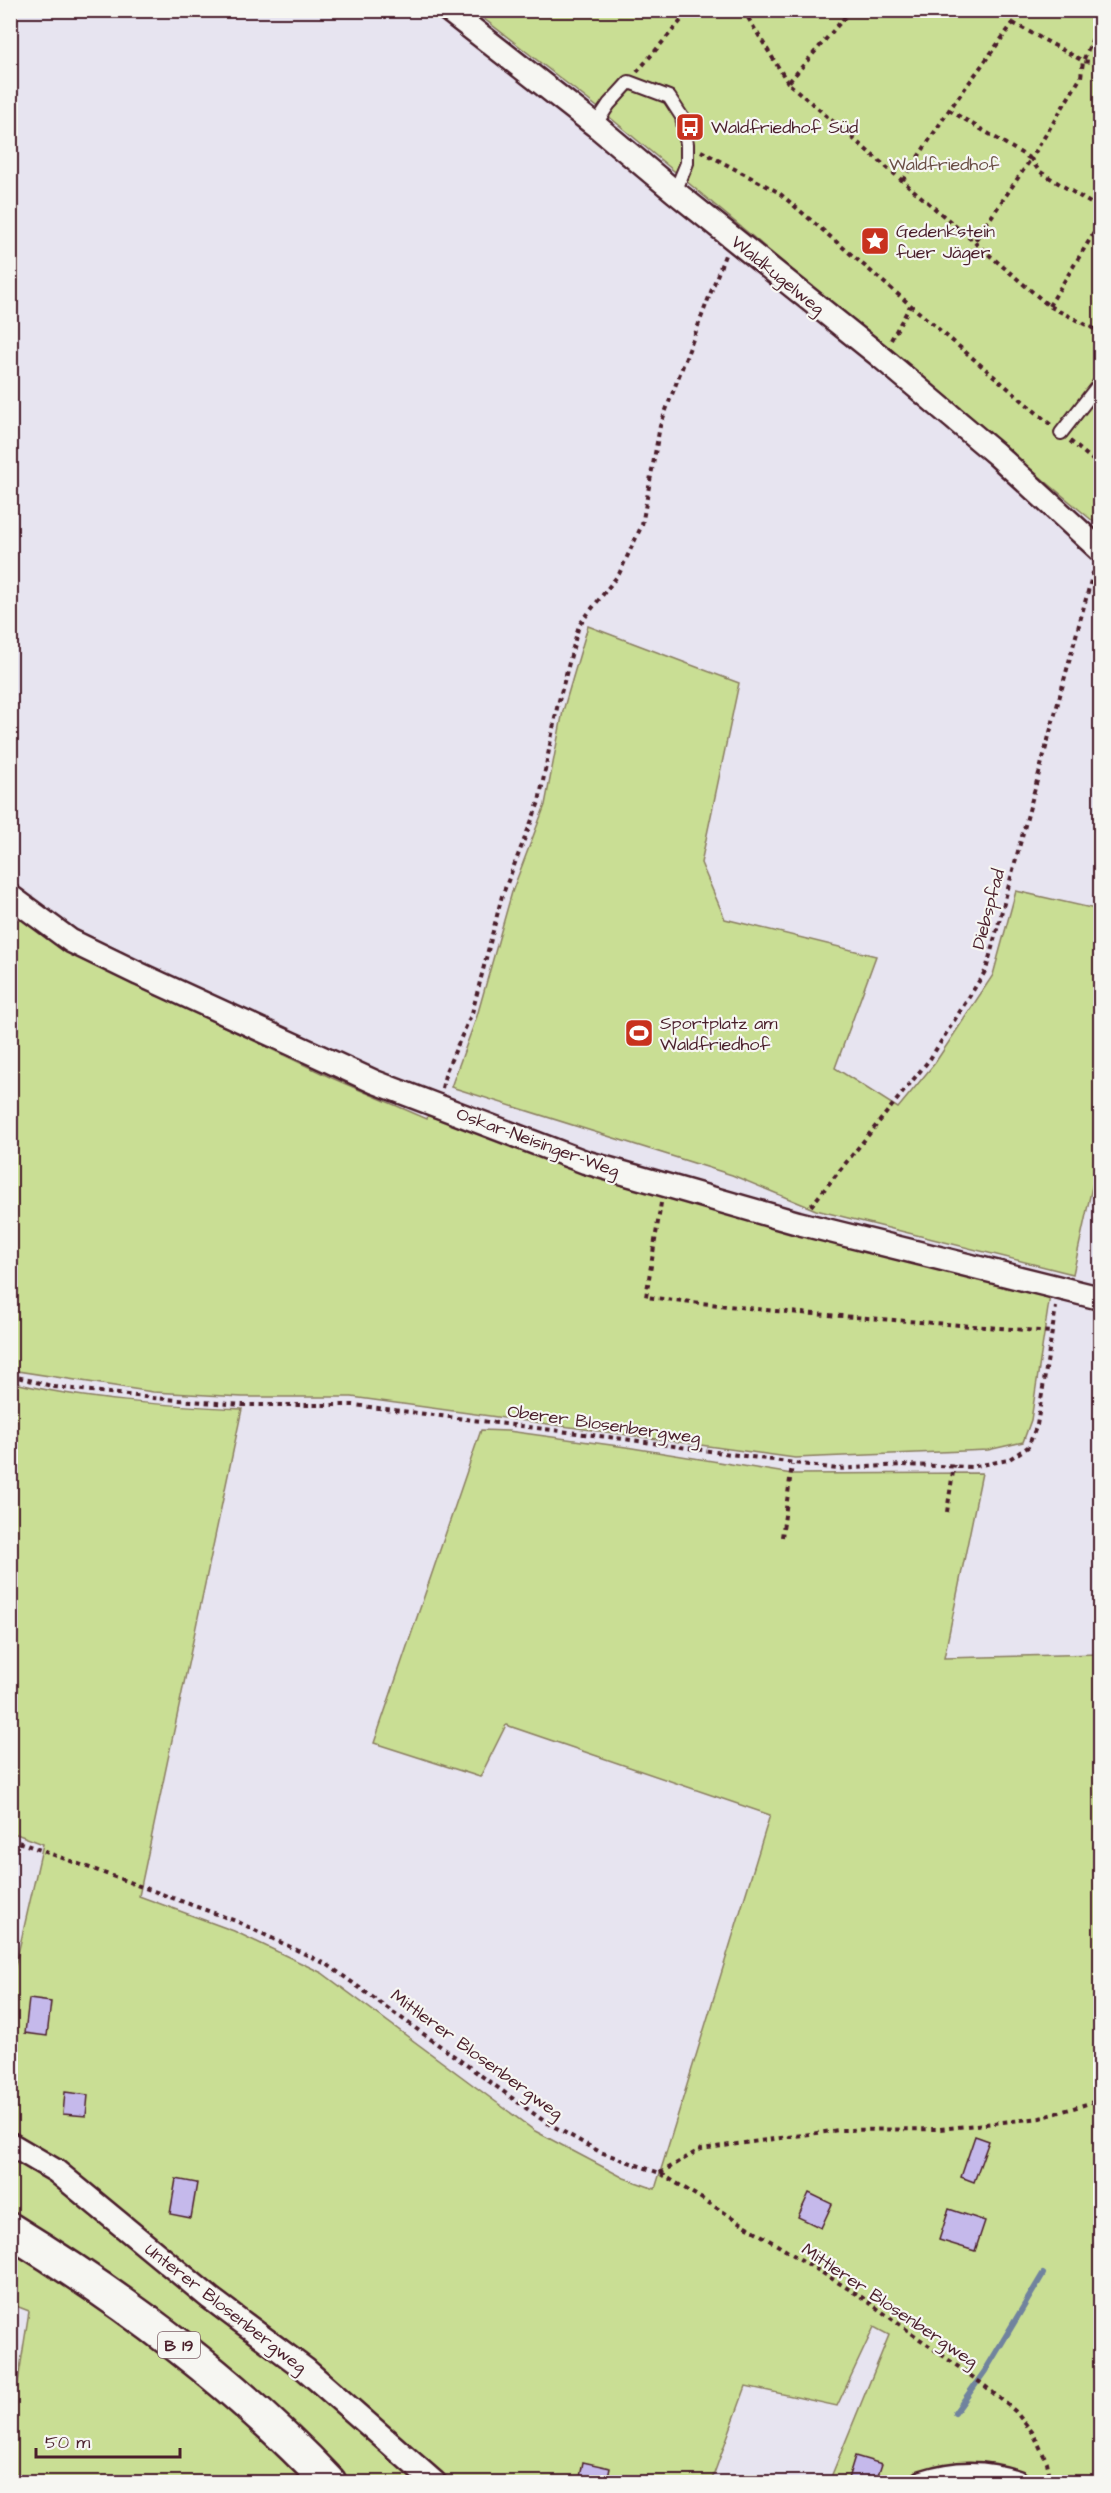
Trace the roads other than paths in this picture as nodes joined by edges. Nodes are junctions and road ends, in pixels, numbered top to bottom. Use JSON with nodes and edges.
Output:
{"nodes":[{"id":1,"x":448,"y":10,"type":"edge"},
{"id":2,"x":595,"y":124,"type":"junction"},
{"id":3,"x":675,"y":192,"type":"junction"},
{"id":4,"x":1101,"y":383,"type":"edge"},
{"id":5,"x":1061,"y":433,"type":"road end"},
{"id":6,"x":1100,"y":550,"type":"edge"},
{"id":7,"x":10,"y":896,"type":"edge"},
{"id":8,"x":1101,"y":1298,"type":"edge"},
{"id":9,"x":10,"y":2144,"type":"edge"},
{"id":10,"x":10,"y":2230,"type":"edge"},
{"id":11,"x":10,"y":2255,"type":"edge"},
{"id":12,"x":298,"y":2482,"type":"edge"},
{"id":13,"x":328,"y":2482,"type":"edge"},
{"id":14,"x":434,"y":2482,"type":"edge"},
{"id":15,"x":923,"y":2482,"type":"edge"},
{"id":16,"x":1017,"y":2482,"type":"edge"}],
"edges":[{"from":1,"to":2,"type":"street","name":"Waldkugelweg"},
{"from":2,"to":3,"type":"street","name":"Waldkugelweg"},
{"from":2,"to":3,"type":"lane"},
{"from":3,"to":6,"type":"street","name":"Waldkugelweg"},
{"from":4,"to":5,"type":"lane"},
{"from":7,"to":8,"type":"street","name":"Oskar-Neisinger-Weg"},
{"from":9,"to":14,"type":"street","name":"Unterer Blosenbergweg"},
{"from":10,"to":13,"type":"main road","number":"B 19"},
{"from":11,"to":12,"type":"main road","number":"B 19"},
{"from":15,"to":16,"type":"street"}]}
